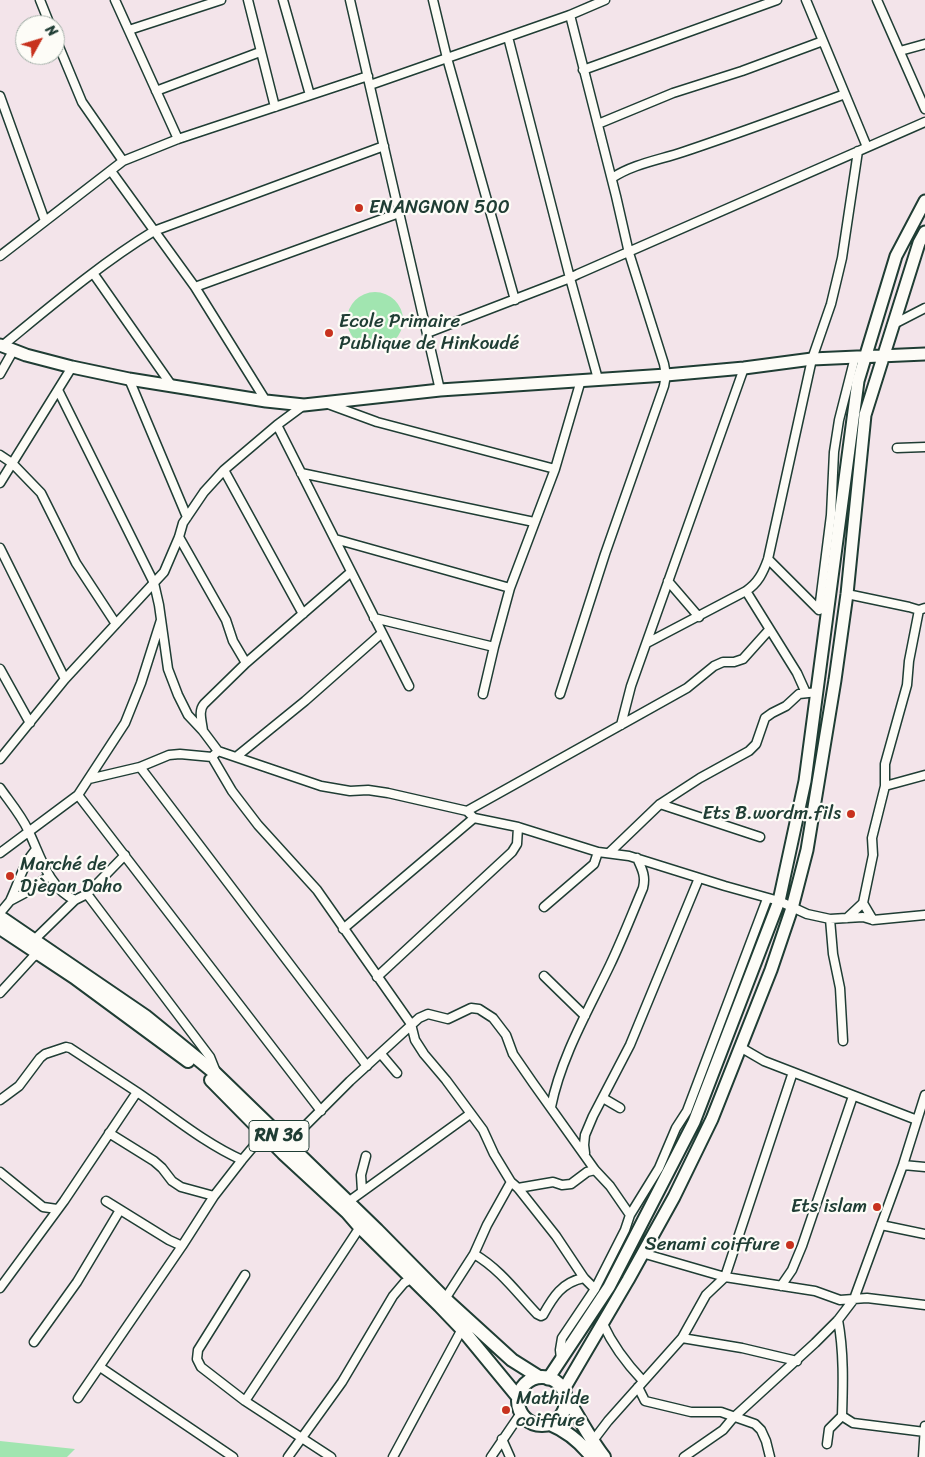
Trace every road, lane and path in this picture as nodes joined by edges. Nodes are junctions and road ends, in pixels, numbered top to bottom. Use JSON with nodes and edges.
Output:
{"nodes":[{"id":1,"x":40,"y":0,"type":"edge"},
{"id":2,"x":115,"y":0,"type":"edge"},
{"id":3,"x":221,"y":0,"type":"edge"},
{"id":4,"x":248,"y":0,"type":"edge"},
{"id":5,"x":283,"y":0,"type":"edge"},
{"id":6,"x":350,"y":0,"type":"edge"},
{"id":7,"x":606,"y":0,"type":"edge"},
{"id":8,"x":777,"y":0,"type":"edge"},
{"id":9,"x":806,"y":0,"type":"edge"},
{"id":10,"x":878,"y":0,"type":"edge"},
{"id":11,"x":436,"y":1,"type":"edge"},
{"id":12,"x":46,"y":15,"type":"edge"},
{"id":13,"x":570,"y":15,"type":"junction"},
{"id":14,"x":129,"y":30,"type":"junction"},
{"id":15,"x":508,"y":37,"type":"junction"},
{"id":16,"x":823,"y":41,"type":"junction"},
{"id":17,"x":925,"y":44,"type":"edge"},
{"id":18,"x":900,"y":51,"type":"junction"},
{"id":19,"x":260,"y":52,"type":"junction"},
{"id":20,"x":447,"y":58,"type":"junction"},
{"id":21,"x":65,"y":61,"type":"edge"},
{"id":22,"x":583,"y":70,"type":"junction"},
{"id":23,"x":368,"y":76,"type":"junction"},
{"id":24,"x":370,"y":85,"type":"junction"},
{"id":25,"x":156,"y":92,"type":"junction"},
{"id":26,"x":846,"y":94,"type":"junction"},
{"id":27,"x":310,"y":95,"type":"junction"},
{"id":28,"x":0,"y":96,"type":"edge"},
{"id":29,"x":275,"y":107,"type":"junction"},
{"id":30,"x":925,"y":109,"type":"edge"},
{"id":31,"x":925,"y":122,"type":"edge"},
{"id":32,"x":598,"y":124,"type":"junction"},
{"id":33,"x":178,"y":139,"type":"junction"},
{"id":34,"x":384,"y":146,"type":"junction"},
{"id":35,"x":867,"y":147,"type":"junction"},
{"id":36,"x":858,"y":151,"type":"junction"},
{"id":37,"x":123,"y":161,"type":"junction"},
{"id":38,"x":111,"y":171,"type":"junction"},
{"id":39,"x":612,"y":178,"type":"junction"},
{"id":40,"x":925,"y":201,"type":"edge"},
{"id":41,"x":399,"y":213,"type":"junction"},
{"id":42,"x":45,"y":221,"type":"junction"},
{"id":43,"x":154,"y":231,"type":"junction"},
{"id":44,"x":925,"y":232,"type":"edge"},
{"id":45,"x":629,"y":253,"type":"junction"},
{"id":46,"x":0,"y":256,"type":"edge"},
{"id":47,"x":93,"y":273,"type":"junction"},
{"id":48,"x":570,"y":278,"type":"junction"},
{"id":49,"x":194,"y":287,"type":"junction"},
{"id":50,"x":515,"y":300,"type":"junction"},
{"id":51,"x":925,"y":308,"type":"edge"},
{"id":52,"x":892,"y":325,"type":"junction"},
{"id":53,"x":427,"y":333,"type":"junction"},
{"id":54,"x":5,"y":347,"type":"edge"},
{"id":55,"x":925,"y":354,"type":"edge"},
{"id":56,"x":883,"y":355,"type":"junction"},
{"id":57,"x":860,"y":357,"type":"junction"},
{"id":58,"x":812,"y":359,"type":"junction"},
{"id":59,"x":72,"y":367,"type":"junction"},
{"id":60,"x":744,"y":368,"type":"junction"},
{"id":61,"x":0,"y":374,"type":"edge"},
{"id":62,"x":666,"y":376,"type":"junction"},
{"id":63,"x":129,"y":379,"type":"junction"},
{"id":64,"x":598,"y":379,"type":"junction"},
{"id":65,"x":581,"y":380,"type":"junction"},
{"id":66,"x":172,"y":386,"type":"junction"},
{"id":67,"x":58,"y":390,"type":"junction"},
{"id":68,"x":440,"y":390,"type":"junction"},
{"id":69,"x":266,"y":401,"type":"junction"},
{"id":70,"x":327,"y":403,"type":"junction"},
{"id":71,"x":304,"y":405,"type":"junction"},
{"id":72,"x":277,"y":425,"type":"junction"},
{"id":73,"x":925,"y":447,"type":"edge"},
{"id":74,"x":897,"y":448,"type":"dead end"},
{"id":75,"x":0,"y":455,"type":"edge"},
{"id":76,"x":12,"y":464,"type":"junction"},
{"id":77,"x":555,"y":469,"type":"junction"},
{"id":78,"x":224,"y":470,"type":"junction"},
{"id":79,"x":301,"y":473,"type":"junction"},
{"id":80,"x":0,"y":483,"type":"edge"},
{"id":81,"x":187,"y":517,"type":"junction"},
{"id":82,"x":534,"y":522,"type":"junction"},
{"id":83,"x":179,"y":537,"type":"junction"},
{"id":84,"x":335,"y":539,"type":"junction"},
{"id":85,"x":0,"y":548,"type":"edge"},
{"id":86,"x":768,"y":559,"type":"junction"},
{"id":87,"x":351,"y":572,"type":"junction"},
{"id":88,"x":668,"y":581,"type":"junction"},
{"id":89,"x":154,"y":583,"type":"junction"},
{"id":90,"x":510,"y":588,"type":"junction"},
{"id":91,"x":746,"y":591,"type":"junction"},
{"id":92,"x":847,"y":594,"type":"junction"},
{"id":93,"x":922,"y":609,"type":"edge"},
{"id":94,"x":303,"y":614,"type":"junction"},
{"id":95,"x":699,"y":617,"type":"junction"},
{"id":96,"x":374,"y":618,"type":"junction"},
{"id":97,"x":161,"y":620,"type":"junction"},
{"id":98,"x":116,"y":624,"type":"junction"},
{"id":99,"x":769,"y":630,"type":"junction"},
{"id":100,"x":382,"y":633,"type":"junction"},
{"id":101,"x":647,"y":643,"type":"junction"},
{"id":102,"x":494,"y":647,"type":"junction"},
{"id":103,"x":246,"y":663,"type":"junction"},
{"id":104,"x":0,"y":669,"type":"edge"},
{"id":105,"x":65,"y":679,"type":"junction"},
{"id":106,"x":409,"y":686,"type":"dead end"},
{"id":107,"x":812,"y":693,"type":"junction"},
{"id":108,"x":483,"y":694,"type":"dead end"},
{"id":109,"x":560,"y":694,"type":"dead end"},
{"id":110,"x":30,"y":723,"type":"junction"},
{"id":111,"x":621,"y":725,"type":"junction"},
{"id":112,"x":203,"y":731,"type":"junction"},
{"id":113,"x":215,"y":754,"type":"junction"},
{"id":114,"x":236,"y":757,"type":"junction"},
{"id":115,"x":0,"y":760,"type":"edge"},
{"id":116,"x":140,"y":767,"type":"junction"},
{"id":117,"x":925,"y":775,"type":"edge"},
{"id":118,"x":89,"y":780,"type":"junction"},
{"id":119,"x":885,"y":786,"type":"junction"},
{"id":120,"x":0,"y":788,"type":"edge"},
{"id":121,"x":78,"y":795,"type":"junction"},
{"id":122,"x":660,"y":804,"type":"junction"},
{"id":123,"x":467,"y":812,"type":"junction"},
{"id":124,"x":474,"y":818,"type":"junction"},
{"id":125,"x":518,"y":827,"type":"junction"},
{"id":126,"x":29,"y":831,"type":"junction"},
{"id":127,"x":760,"y":837,"type":"dead end"},
{"id":128,"x":36,"y":849,"type":"junction"},
{"id":129,"x":0,"y":852,"type":"edge"},
{"id":130,"x":598,"y":852,"type":"junction"},
{"id":131,"x":609,"y":853,"type":"junction"},
{"id":132,"x":125,"y":856,"type":"junction"},
{"id":133,"x":637,"y":858,"type":"junction"},
{"id":134,"x":49,"y":876,"type":"junction"},
{"id":135,"x":699,"y":878,"type":"junction"},
{"id":136,"x":87,"y":894,"type":"junction"},
{"id":137,"x":767,"y":899,"type":"junction"},
{"id":138,"x":75,"y":900,"type":"junction"},
{"id":139,"x":10,"y":901,"type":"junction"},
{"id":140,"x":779,"y":901,"type":"junction"},
{"id":141,"x":863,"y":903,"type":"junction"},
{"id":142,"x":544,"y":907,"type":"dead end"},
{"id":143,"x":792,"y":908,"type":"junction"},
{"id":144,"x":0,"y":913,"type":"edge"},
{"id":145,"x":925,"y":915,"type":"edge"},
{"id":146,"x":848,"y":918,"type":"junction"},
{"id":147,"x":830,"y":920,"type":"junction"},
{"id":148,"x":874,"y":920,"type":"junction"},
{"id":149,"x":0,"y":926,"type":"edge"},
{"id":150,"x":343,"y":929,"type":"junction"},
{"id":151,"x":34,"y":940,"type":"junction"},
{"id":152,"x":39,"y":954,"type":"junction"},
{"id":153,"x":544,"y":976,"type":"dead end"},
{"id":154,"x":377,"y":977,"type":"junction"},
{"id":155,"x":0,"y":993,"type":"edge"},
{"id":156,"x":585,"y":1016,"type":"junction"},
{"id":157,"x":411,"y":1024,"type":"junction"},
{"id":158,"x":843,"y":1041,"type":"dead end"},
{"id":159,"x":740,"y":1047,"type":"junction"},
{"id":160,"x":381,"y":1054,"type":"junction"},
{"id":161,"x":367,"y":1066,"type":"junction"},
{"id":162,"x":793,"y":1072,"type":"junction"},
{"id":163,"x":216,"y":1073,"type":"junction"},
{"id":164,"x":396,"y":1073,"type":"dead end"},
{"id":165,"x":137,"y":1092,"type":"junction"},
{"id":166,"x":925,"y":1095,"type":"edge"},
{"id":167,"x":853,"y":1096,"type":"junction"},
{"id":168,"x":603,"y":1098,"type":"junction"},
{"id":169,"x":0,"y":1100,"type":"edge"},
{"id":170,"x":551,"y":1107,"type":"junction"},
{"id":171,"x":620,"y":1108,"type":"dead end"},
{"id":172,"x":321,"y":1112,"type":"junction"},
{"id":173,"x":470,"y":1114,"type":"junction"},
{"id":174,"x":917,"y":1120,"type":"junction"},
{"id":175,"x":109,"y":1133,"type":"junction"},
{"id":176,"x":264,"y":1134,"type":"junction"},
{"id":177,"x":287,"y":1144,"type":"junction"},
{"id":178,"x":586,"y":1155,"type":"junction"},
{"id":179,"x":366,"y":1156,"type":"dead end"},
{"id":180,"x":242,"y":1160,"type":"junction"},
{"id":181,"x":903,"y":1164,"type":"junction"},
{"id":182,"x":925,"y":1167,"type":"edge"},
{"id":183,"x":595,"y":1170,"type":"junction"},
{"id":184,"x":0,"y":1172,"type":"edge"},
{"id":185,"x":510,"y":1182,"type":"junction"},
{"id":186,"x":518,"y":1188,"type":"junction"},
{"id":187,"x":362,"y":1191,"type":"junction"},
{"id":188,"x":214,"y":1196,"type":"junction"},
{"id":189,"x":106,"y":1201,"type":"dead end"},
{"id":190,"x":348,"y":1202,"type":"junction"},
{"id":191,"x":43,"y":1206,"type":"junction"},
{"id":192,"x":58,"y":1209,"type":"junction"},
{"id":193,"x":120,"y":1210,"type":"junction"},
{"id":194,"x":630,"y":1215,"type":"junction"},
{"id":195,"x":49,"y":1221,"type":"junction"},
{"id":196,"x":882,"y":1225,"type":"junction"},
{"id":197,"x":360,"y":1228,"type":"junction"},
{"id":198,"x":925,"y":1234,"type":"edge"},
{"id":199,"x":182,"y":1246,"type":"junction"},
{"id":200,"x":642,"y":1253,"type":"junction"},
{"id":201,"x":474,"y":1254,"type":"junction"},
{"id":202,"x":245,"y":1275,"type":"dead end"},
{"id":203,"x":725,"y":1277,"type":"junction"},
{"id":204,"x":412,"y":1278,"type":"junction"},
{"id":205,"x":584,"y":1278,"type":"junction"},
{"id":206,"x":782,"y":1286,"type":"junction"},
{"id":207,"x":0,"y":1288,"type":"edge"},
{"id":208,"x":595,"y":1289,"type":"junction"},
{"id":209,"x":445,"y":1298,"type":"junction"},
{"id":210,"x":854,"y":1299,"type":"junction"},
{"id":211,"x":925,"y":1305,"type":"edge"},
{"id":212,"x":838,"y":1320,"type":"junction"},
{"id":213,"x":603,"y":1324,"type":"junction"},
{"id":214,"x":462,"y":1330,"type":"junction"},
{"id":215,"x":682,"y":1338,"type":"junction"},
{"id":216,"x":34,"y":1342,"type":"dead end"},
{"id":217,"x":561,"y":1361,"type":"junction"},
{"id":218,"x":797,"y":1361,"type":"junction"},
{"id":219,"x":100,"y":1366,"type":"junction"},
{"id":220,"x":543,"y":1378,"type":"junction"},
{"id":221,"x":641,"y":1384,"type":"junction"},
{"id":222,"x":565,"y":1393,"type":"junction"},
{"id":223,"x":518,"y":1397,"type":"junction"},
{"id":224,"x":78,"y":1398,"type":"dead end"},
{"id":225,"x":628,"y":1399,"type":"junction"},
{"id":226,"x":245,"y":1401,"type":"junction"},
{"id":227,"x":644,"y":1401,"type":"junction"},
{"id":228,"x":521,"y":1413,"type":"junction"},
{"id":229,"x":842,"y":1416,"type":"junction"},
{"id":230,"x":733,"y":1418,"type":"junction"},
{"id":231,"x":550,"y":1424,"type":"junction"},
{"id":232,"x":925,"y":1426,"type":"edge"},
{"id":233,"x":925,"y":1432,"type":"edge"},
{"id":234,"x":302,"y":1438,"type":"junction"},
{"id":235,"x":502,"y":1439,"type":"junction"},
{"id":236,"x":592,"y":1442,"type":"junction"},
{"id":237,"x":827,"y":1444,"type":"dead end"},
{"id":238,"x":233,"y":1457,"type":"edge"},
{"id":239,"x":288,"y":1457,"type":"edge"},
{"id":240,"x":331,"y":1457,"type":"edge"},
{"id":241,"x":393,"y":1457,"type":"edge"},
{"id":242,"x":491,"y":1457,"type":"edge"},
{"id":243,"x":510,"y":1457,"type":"edge"},
{"id":244,"x":592,"y":1457,"type":"edge"},
{"id":245,"x":604,"y":1457,"type":"edge"},
{"id":246,"x":684,"y":1457,"type":"edge"},
{"id":247,"x":770,"y":1457,"type":"edge"},
{"id":248,"x":923,"y":1457,"type":"edge"}],
"edges":[{"from":1,"to":12,"type":"street"},
{"from":2,"to":14,"type":"street"},
{"from":3,"to":14,"type":"street"},
{"from":4,"to":19,"type":"street"},
{"from":5,"to":27,"type":"street"},
{"from":6,"to":23,"type":"street"},
{"from":7,"to":13,"type":"street"},
{"from":8,"to":22,"type":"street"},
{"from":9,"to":16,"type":"street"},
{"from":10,"to":18,"type":"street"},
{"from":11,"to":20,"type":"street"},
{"from":13,"to":15,"type":"street"},
{"from":13,"to":22,"type":"street"},
{"from":14,"to":25,"type":"street"},
{"from":15,"to":20,"type":"street"},
{"from":15,"to":48,"type":"street"},
{"from":16,"to":26,"type":"street"},
{"from":16,"to":32,"type":"street"},
{"from":17,"to":18,"type":"street"},
{"from":18,"to":30,"type":"street"},
{"from":19,"to":25,"type":"street"},
{"from":19,"to":29,"type":"street"},
{"from":20,"to":24,"type":"street"},
{"from":20,"to":50,"type":"street"},
{"from":21,"to":37,"type":"street"},
{"from":22,"to":32,"type":"street"},
{"from":23,"to":24,"type":"street"},
{"from":23,"to":27,"type":"street"},
{"from":24,"to":34,"type":"street"},
{"from":25,"to":33,"type":"street"},
{"from":26,"to":35,"type":"street"},
{"from":26,"to":39,"type":"street"},
{"from":27,"to":29,"type":"street"},
{"from":28,"to":42,"type":"street"},
{"from":29,"to":33,"type":"street"},
{"from":31,"to":35,"type":"street"},
{"from":32,"to":39,"type":"street"},
{"from":33,"to":37,"type":"street"},
{"from":34,"to":41,"type":"street"},
{"from":34,"to":43,"type":"street"},
{"from":35,"to":36,"type":"street"},
{"from":36,"to":45,"type":"street"},
{"from":36,"to":58,"type":"street"},
{"from":37,"to":38,"type":"street"},
{"from":38,"to":42,"type":"street"},
{"from":38,"to":43,"type":"street"},
{"from":39,"to":45,"type":"street"},
{"from":40,"to":57,"type":"main road"},
{"from":41,"to":49,"type":"street"},
{"from":41,"to":53,"type":"street"},
{"from":42,"to":46,"type":"street"},
{"from":43,"to":47,"type":"street"},
{"from":43,"to":49,"type":"street"},
{"from":44,"to":52,"type":"main road"},
{"from":45,"to":48,"type":"street"},
{"from":45,"to":62,"type":"street"},
{"from":47,"to":54,"type":"street"},
{"from":47,"to":66,"type":"street"},
{"from":48,"to":50,"type":"street"},
{"from":48,"to":64,"type":"street"},
{"from":49,"to":69,"type":"street"},
{"from":50,"to":53,"type":"street"},
{"from":51,"to":52,"type":"street"},
{"from":52,"to":56,"type":"main road"},
{"from":53,"to":68,"type":"street"},
{"from":54,"to":59,"type":"main road"},
{"from":54,"to":61,"type":"street"},
{"from":55,"to":56,"type":"main road"},
{"from":56,"to":57,"type":"main road"},
{"from":56,"to":92,"type":"main road"},
{"from":57,"to":58,"type":"main road"},
{"from":57,"to":86,"type":"street"},
{"from":57,"to":107,"type":"main road"},
{"from":58,"to":60,"type":"main road"},
{"from":58,"to":86,"type":"street"},
{"from":59,"to":63,"type":"main road"},
{"from":59,"to":67,"type":"street"},
{"from":60,"to":62,"type":"main road"},
{"from":60,"to":88,"type":"street"},
{"from":62,"to":64,"type":"main road"},
{"from":62,"to":109,"type":"street"},
{"from":63,"to":66,"type":"main road"},
{"from":63,"to":81,"type":"street"},
{"from":64,"to":65,"type":"main road"},
{"from":65,"to":68,"type":"main road"},
{"from":65,"to":77,"type":"street"},
{"from":66,"to":69,"type":"main road"},
{"from":67,"to":76,"type":"street"},
{"from":67,"to":89,"type":"street"},
{"from":68,"to":70,"type":"main road"},
{"from":69,"to":71,"type":"main road"},
{"from":70,"to":71,"type":"main road"},
{"from":70,"to":77,"type":"street"},
{"from":71,"to":72,"type":"street"},
{"from":72,"to":78,"type":"street"},
{"from":72,"to":79,"type":"street"},
{"from":73,"to":74,"type":"street"},
{"from":75,"to":76,"type":"street"},
{"from":76,"to":80,"type":"street"},
{"from":76,"to":98,"type":"street"},
{"from":77,"to":82,"type":"street"},
{"from":78,"to":81,"type":"street"},
{"from":78,"to":94,"type":"street"},
{"from":79,"to":82,"type":"street"},
{"from":79,"to":84,"type":"street"},
{"from":81,"to":83,"type":"street"},
{"from":82,"to":90,"type":"street"},
{"from":83,"to":89,"type":"street"},
{"from":83,"to":103,"type":"street"},
{"from":84,"to":87,"type":"street"},
{"from":84,"to":90,"type":"street"},
{"from":85,"to":105,"type":"street"},
{"from":86,"to":91,"type":"street"},
{"from":87,"to":94,"type":"street"},
{"from":87,"to":96,"type":"street"},
{"from":88,"to":95,"type":"street"},
{"from":88,"to":101,"type":"street"},
{"from":89,"to":97,"type":"street"},
{"from":89,"to":98,"type":"street"},
{"from":90,"to":102,"type":"street"},
{"from":91,"to":95,"type":"street"},
{"from":91,"to":99,"type":"street"},
{"from":92,"to":93,"type":"street"},
{"from":92,"to":143,"type":"main road"},
{"from":93,"to":119,"type":"street"},
{"from":94,"to":103,"type":"street"},
{"from":95,"to":101,"type":"street"},
{"from":96,"to":100,"type":"street"},
{"from":96,"to":102,"type":"street"},
{"from":97,"to":112,"type":"street"},
{"from":97,"to":118,"type":"street"},
{"from":98,"to":105,"type":"street"},
{"from":99,"to":107,"type":"street"},
{"from":99,"to":111,"type":"street"},
{"from":100,"to":106,"type":"street"},
{"from":100,"to":114,"type":"street"},
{"from":101,"to":111,"type":"street"},
{"from":102,"to":108,"type":"street"},
{"from":103,"to":112,"type":"street"},
{"from":104,"to":110,"type":"street"},
{"from":105,"to":110,"type":"street"},
{"from":107,"to":122,"type":"street"},
{"from":107,"to":140,"type":"main road"},
{"from":110,"to":115,"type":"street"},
{"from":111,"to":123,"type":"street"},
{"from":112,"to":113,"type":"street"},
{"from":113,"to":114,"type":"street"},
{"from":113,"to":116,"type":"street"},
{"from":113,"to":150,"type":"street"},
{"from":114,"to":123,"type":"street"},
{"from":116,"to":118,"type":"street"},
{"from":116,"to":161,"type":"street"},
{"from":117,"to":119,"type":"street"},
{"from":118,"to":121,"type":"street"},
{"from":119,"to":141,"type":"street"},
{"from":120,"to":126,"type":"street"},
{"from":121,"to":126,"type":"street"},
{"from":121,"to":132,"type":"street"},
{"from":122,"to":127,"type":"street"},
{"from":122,"to":131,"type":"street"},
{"from":123,"to":124,"type":"street"},
{"from":124,"to":125,"type":"street"},
{"from":124,"to":150,"type":"street"},
{"from":125,"to":130,"type":"street"},
{"from":125,"to":154,"type":"street"},
{"from":126,"to":128,"type":"street"},
{"from":126,"to":129,"type":"street"},
{"from":128,"to":134,"type":"street"},
{"from":128,"to":139,"type":"street"},
{"from":130,"to":131,"type":"street"},
{"from":130,"to":142,"type":"street"},
{"from":131,"to":133,"type":"street"},
{"from":132,"to":136,"type":"street"},
{"from":132,"to":172,"type":"street"},
{"from":133,"to":135,"type":"street"},
{"from":133,"to":156,"type":"street"},
{"from":134,"to":138,"type":"street"},
{"from":134,"to":139,"type":"street"},
{"from":135,"to":137,"type":"street"},
{"from":135,"to":168,"type":"street"},
{"from":136,"to":138,"type":"street"},
{"from":136,"to":163,"type":"street"},
{"from":137,"to":140,"type":"street"},
{"from":137,"to":194,"type":"street"},
{"from":138,"to":151,"type":"street"},
{"from":139,"to":144,"type":"street"},
{"from":140,"to":143,"type":"street"},
{"from":140,"to":217,"type":"main road"},
{"from":141,"to":146,"type":"street"},
{"from":141,"to":148,"type":"street"},
{"from":143,"to":147,"type":"street"},
{"from":143,"to":159,"type":"main road"},
{"from":145,"to":148,"type":"street"},
{"from":146,"to":147,"type":"street"},
{"from":146,"to":148,"type":"street"},
{"from":147,"to":158,"type":"street"},
{"from":149,"to":151,"type":"main road","number":"RN 36"},
{"from":149,"to":152,"type":"main road","number":"RN 36"},
{"from":150,"to":154,"type":"street"},
{"from":151,"to":163,"type":"main road","number":"RN 36"},
{"from":152,"to":155,"type":"street"},
{"from":152,"to":176,"type":"main road","number":"RN 36"},
{"from":153,"to":156,"type":"street"},
{"from":154,"to":157,"type":"street"},
{"from":156,"to":170,"type":"street"},
{"from":157,"to":160,"type":"street"},
{"from":157,"to":170,"type":"street"},
{"from":157,"to":173,"type":"street"},
{"from":159,"to":162,"type":"street"},
{"from":159,"to":200,"type":"main road"},
{"from":160,"to":161,"type":"street"},
{"from":160,"to":164,"type":"street"},
{"from":161,"to":172,"type":"street"},
{"from":162,"to":167,"type":"street"},
{"from":162,"to":203,"type":"street"},
{"from":163,"to":177,"type":"main road","number":"RN 36"},
{"from":165,"to":169,"type":"street"},
{"from":165,"to":175,"type":"street"},
{"from":165,"to":180,"type":"street"},
{"from":166,"to":174,"type":"street"},
{"from":167,"to":174,"type":"street"},
{"from":167,"to":206,"type":"street"},
{"from":168,"to":171,"type":"street"},
{"from":168,"to":178,"type":"street"},
{"from":170,"to":178,"type":"street"},
{"from":172,"to":177,"type":"street"},
{"from":173,"to":185,"type":"street"},
{"from":173,"to":187,"type":"street"},
{"from":174,"to":181,"type":"street"},
{"from":175,"to":188,"type":"street"},
{"from":175,"to":192,"type":"street"},
{"from":176,"to":180,"type":"street"},
{"from":176,"to":197,"type":"main road","number":"RN 36"},
{"from":177,"to":190,"type":"main road","number":"RN 36"},
{"from":178,"to":183,"type":"street"},
{"from":179,"to":187,"type":"street"},
{"from":180,"to":188,"type":"street"},
{"from":181,"to":182,"type":"street"},
{"from":181,"to":196,"type":"street"},
{"from":183,"to":186,"type":"street"},
{"from":183,"to":194,"type":"street"},
{"from":184,"to":191,"type":"street"},
{"from":185,"to":186,"type":"street"},
{"from":185,"to":201,"type":"street"},
{"from":186,"to":205,"type":"street"},
{"from":187,"to":190,"type":"street"},
{"from":188,"to":199,"type":"street"},
{"from":189,"to":193,"type":"street"},
{"from":190,"to":209,"type":"main road","number":"RN 36"},
{"from":191,"to":192,"type":"street"},
{"from":191,"to":195,"type":"street"},
{"from":192,"to":195,"type":"street"},
{"from":193,"to":199,"type":"street"},
{"from":193,"to":216,"type":"street"},
{"from":194,"to":208,"type":"street"},
{"from":195,"to":207,"type":"street"},
{"from":196,"to":198,"type":"street"},
{"from":196,"to":210,"type":"street"},
{"from":197,"to":204,"type":"main road","number":"RN 36"},
{"from":197,"to":226,"type":"street"},
{"from":199,"to":219,"type":"street"},
{"from":200,"to":203,"type":"street"},
{"from":200,"to":213,"type":"main road"},
{"from":201,"to":205,"type":"street"},
{"from":201,"to":209,"type":"street"},
{"from":202,"to":226,"type":"street"},
{"from":203,"to":206,"type":"street"},
{"from":203,"to":215,"type":"street"},
{"from":204,"to":214,"type":"main road","number":"RN 36"},
{"from":204,"to":234,"type":"street"},
{"from":205,"to":208,"type":"street"},
{"from":206,"to":210,"type":"street"},
{"from":208,"to":217,"type":"street"},
{"from":209,"to":220,"type":"main road","number":"RN 36"},
{"from":210,"to":211,"type":"street"},
{"from":210,"to":212,"type":"street"},
{"from":212,"to":218,"type":"street"},
{"from":212,"to":229,"type":"street"},
{"from":213,"to":221,"type":"street"},
{"from":213,"to":222,"type":"main road"},
{"from":214,"to":223,"type":"main road","number":"RN 36"},
{"from":214,"to":241,"type":"street"},
{"from":215,"to":218,"type":"street"},
{"from":215,"to":221,"type":"street"},
{"from":217,"to":220,"type":"main road"},
{"from":218,"to":230,"type":"street"},
{"from":219,"to":224,"type":"street"},
{"from":219,"to":238,"type":"street"},
{"from":220,"to":222,"type":"main road","number":"RN 36"},
{"from":220,"to":223,"type":"main road"},
{"from":221,"to":225,"type":"street"},
{"from":221,"to":227,"type":"street"},
{"from":222,"to":231,"type":"main road"},
{"from":222,"to":236,"type":"main road","number":"RN 36"},
{"from":223,"to":228,"type":"main road","number":"RN 36"},
{"from":225,"to":227,"type":"street"},
{"from":225,"to":236,"type":"street"},
{"from":226,"to":234,"type":"street"},
{"from":227,"to":230,"type":"street"},
{"from":228,"to":231,"type":"main road"},
{"from":228,"to":235,"type":"street"},
{"from":229,"to":233,"type":"street"},
{"from":229,"to":237,"type":"street"},
{"from":230,"to":246,"type":"street"},
{"from":230,"to":247,"type":"street"},
{"from":231,"to":244,"type":"main road"},
{"from":232,"to":233,"type":"street"},
{"from":233,"to":248,"type":"street"},
{"from":234,"to":239,"type":"street"},
{"from":234,"to":240,"type":"street"},
{"from":235,"to":242,"type":"street"},
{"from":235,"to":243,"type":"street"},
{"from":236,"to":245,"type":"main road","number":"RN 36"}]}
